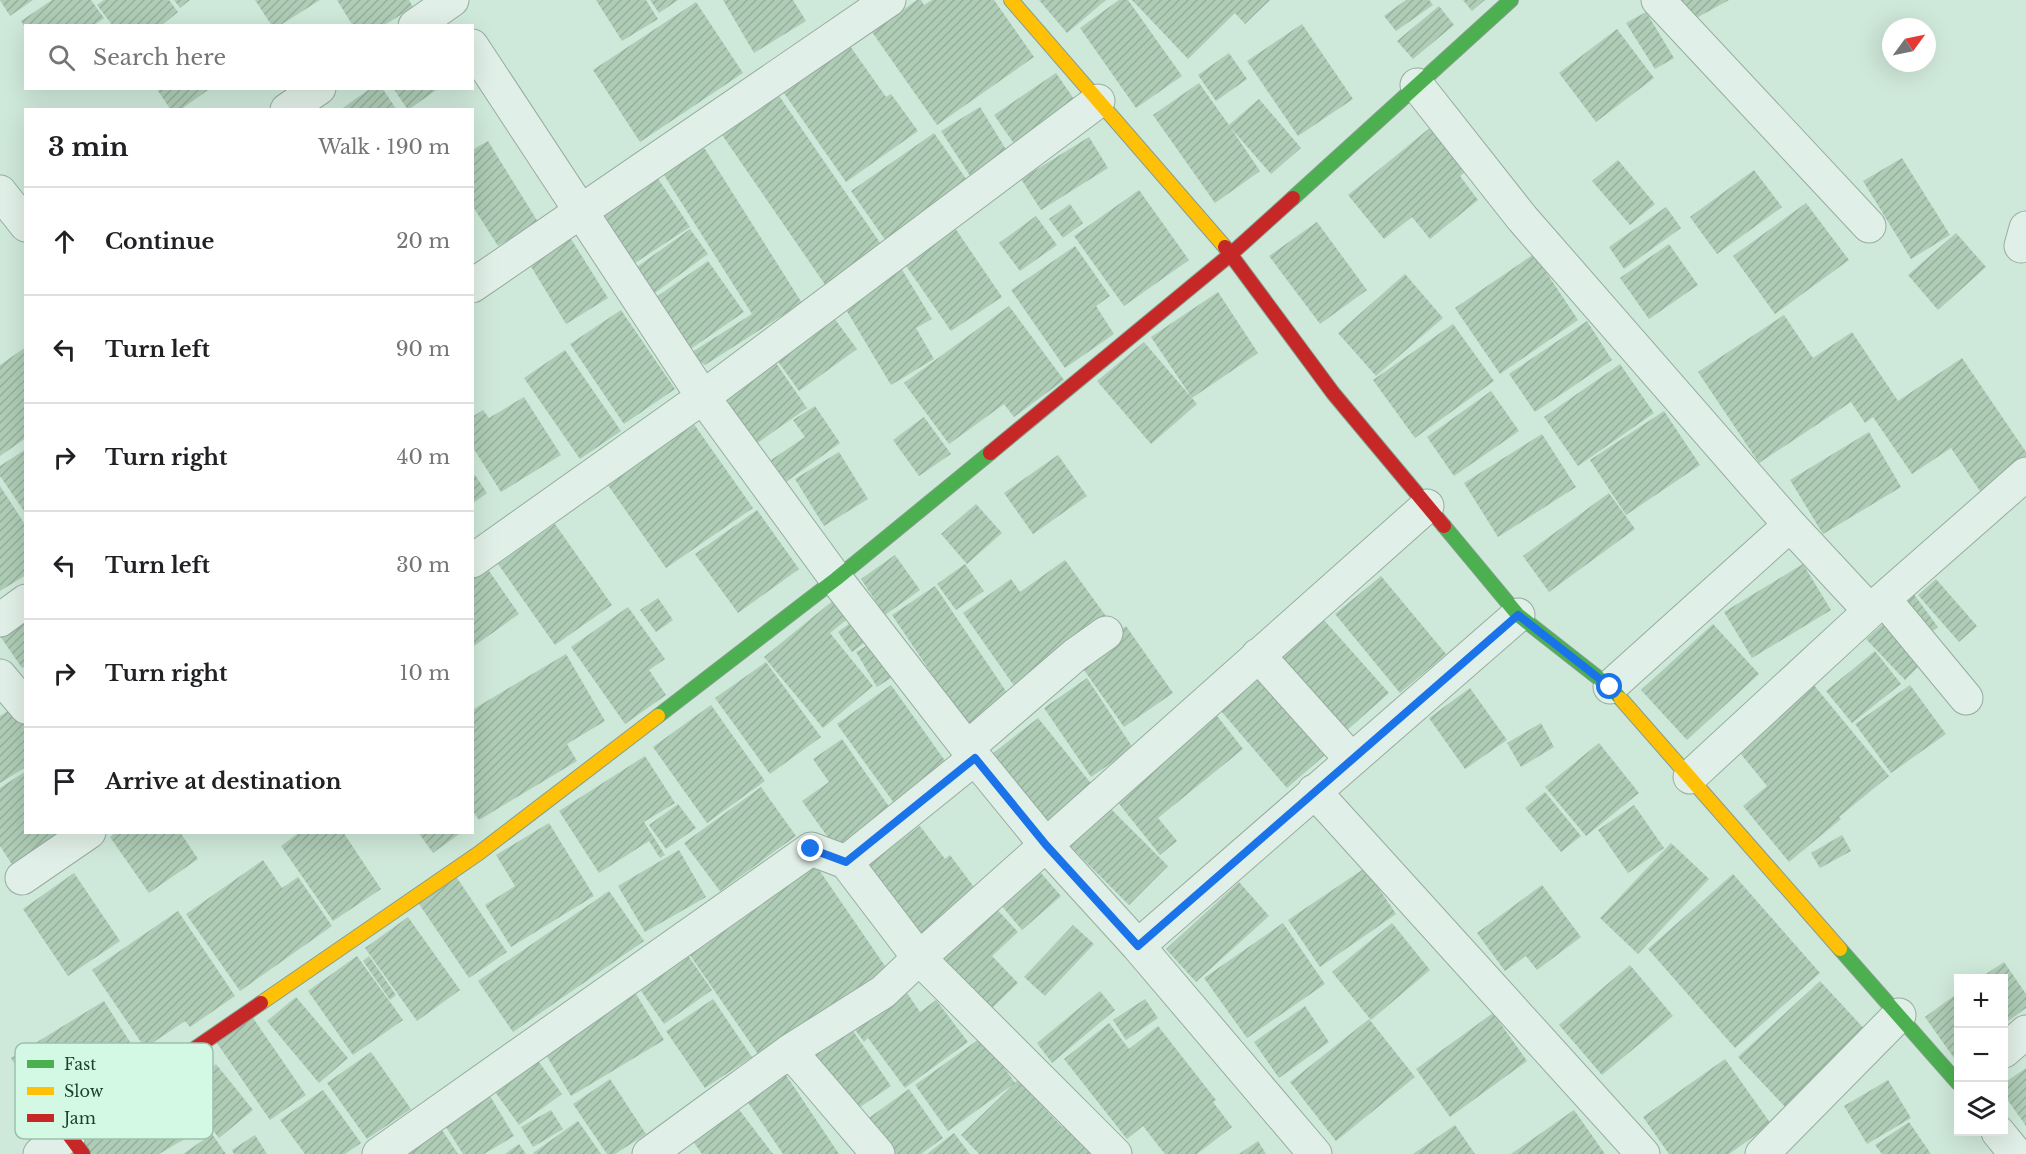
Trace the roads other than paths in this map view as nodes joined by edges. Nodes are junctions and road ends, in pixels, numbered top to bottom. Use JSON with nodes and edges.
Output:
{"nodes":[{"id":1,"x":889,"y":0,"type":"edge"},
{"id":2,"x":1011,"y":0,"type":"edge"},
{"id":3,"x":1511,"y":0,"type":"edge"},
{"id":4,"x":1658,"y":0,"type":"edge"},
{"id":5,"x":450,"y":8,"type":"edge"},
{"id":6,"x":419,"y":24,"type":"edge"},
{"id":7,"x":474,"y":49,"type":"edge"},
{"id":8,"x":1417,"y":85,"type":"junction"},
{"id":9,"x":316,"y":90,"type":"edge"},
{"id":10,"x":1098,"y":101,"type":"junction"},
{"id":11,"x":290,"y":108,"type":"edge"},
{"id":12,"x":0,"y":192,"type":"edge"},
{"id":13,"x":582,"y":212,"type":"junction"},
{"id":14,"x":24,"y":222,"type":"edge"},
{"id":15,"x":1869,"y":226,"type":"dead end"},
{"id":16,"x":1231,"y":254,"type":"junction"},
{"id":17,"x":474,"y":285,"type":"edge"},
{"id":18,"x":703,"y":397,"type":"junction"},
{"id":19,"x":2026,"y":474,"type":"edge"},
{"id":20,"x":1427,"y":506,"type":"junction"},
{"id":21,"x":1790,"y":525,"type":"junction"},
{"id":22,"x":474,"y":560,"type":"edge"},
{"id":23,"x":836,"y":579,"type":"junction"},
{"id":24,"x":24,"y":602,"type":"edge"},
{"id":25,"x":1877,"y":605,"type":"junction"},
{"id":26,"x":1518,"y":615,"type":"junction"},
{"id":27,"x":0,"y":620,"type":"edge"},
{"id":28,"x":1106,"y":633,"type":"dead end"},
{"id":29,"x":1258,"y":655,"type":"junction"},
{"id":30,"x":0,"y":676,"type":"edge"},
{"id":31,"x":1610,"y":687,"type":"junction"},
{"id":32,"x":1966,"y":698,"type":"dead end"},
{"id":33,"x":24,"y":705,"type":"edge"},
{"id":34,"x":971,"y":753,"type":"junction"},
{"id":35,"x":1351,"y":759,"type":"junction"},
{"id":36,"x":1690,"y":777,"type":"junction"},
{"id":37,"x":1314,"y":791,"type":"junction"},
{"id":38,"x":85,"y":834,"type":"edge"},
{"id":39,"x":1046,"y":845,"type":"junction"},
{"id":40,"x":846,"y":862,"type":"junction"},
{"id":41,"x":22,"y":878,"type":"dead end"},
{"id":42,"x":1138,"y":946,"type":"junction"},
{"id":43,"x":919,"y":958,"type":"junction"},
{"id":44,"x":1899,"y":1015,"type":"junction"},
{"id":45,"x":2026,"y":1032,"type":"edge"},
{"id":46,"x":213,"y":1045,"type":"edge"},
{"id":47,"x":2008,"y":1048,"type":"edge"},
{"id":48,"x":790,"y":1050,"type":"junction"},
{"id":49,"x":1958,"y":1082,"type":"edge"},
{"id":50,"x":2002,"y":1136,"type":"edge"},
{"id":51,"x":76,"y":1144,"type":"edge"},
{"id":52,"x":40,"y":1154,"type":"edge"},
{"id":53,"x":379,"y":1154,"type":"edge"},
{"id":54,"x":649,"y":1154,"type":"edge"},
{"id":55,"x":878,"y":1154,"type":"edge"},
{"id":56,"x":1115,"y":1154,"type":"edge"},
{"id":57,"x":1315,"y":1154,"type":"edge"},
{"id":58,"x":1643,"y":1154,"type":"edge"},
{"id":59,"x":1762,"y":1154,"type":"edge"},
{"id":60,"x":2016,"y":1154,"type":"edge"}],
"edges":[{"from":1,"to":13,"type":"street"},
{"from":2,"to":10,"type":"street"},
{"from":3,"to":8,"type":"street"},
{"from":4,"to":15,"type":"street"},
{"from":5,"to":6,"type":"street"},
{"from":7,"to":13,"type":"street"},
{"from":8,"to":16,"type":"street"},
{"from":8,"to":21,"type":"street"},
{"from":9,"to":11,"type":"street"},
{"from":10,"to":16,"type":"street"},
{"from":10,"to":18,"type":"street"},
{"from":12,"to":14,"type":"street"},
{"from":13,"to":17,"type":"street"},
{"from":13,"to":18,"type":"street"},
{"from":16,"to":20,"type":"street"},
{"from":16,"to":23,"type":"street"},
{"from":18,"to":22,"type":"street"},
{"from":18,"to":23,"type":"street"},
{"from":19,"to":25,"type":"street"},
{"from":20,"to":26,"type":"street"},
{"from":20,"to":29,"type":"street"},
{"from":21,"to":25,"type":"street"},
{"from":21,"to":31,"type":"street"},
{"from":23,"to":34,"type":"street"},
{"from":23,"to":46,"type":"street"},
{"from":24,"to":27,"type":"street"},
{"from":25,"to":32,"type":"street"},
{"from":25,"to":36,"type":"street"},
{"from":26,"to":31,"type":"street"},
{"from":26,"to":35,"type":"street"},
{"from":28,"to":34,"type":"street"},
{"from":29,"to":35,"type":"street"},
{"from":29,"to":39,"type":"street"},
{"from":30,"to":33,"type":"street"},
{"from":31,"to":36,"type":"street"},
{"from":34,"to":39,"type":"street"},
{"from":34,"to":40,"type":"street"},
{"from":35,"to":37,"type":"street"},
{"from":36,"to":44,"type":"street"},
{"from":37,"to":42,"type":"street"},
{"from":37,"to":58,"type":"street"},
{"from":38,"to":41,"type":"street"},
{"from":39,"to":42,"type":"street"},
{"from":39,"to":43,"type":"street"},
{"from":40,"to":43,"type":"street"},
{"from":40,"to":53,"type":"street"},
{"from":42,"to":57,"type":"street"},
{"from":43,"to":48,"type":"street"},
{"from":43,"to":56,"type":"street"},
{"from":44,"to":49,"type":"street"},
{"from":44,"to":59,"type":"street"},
{"from":45,"to":47,"type":"street"},
{"from":48,"to":54,"type":"street"},
{"from":48,"to":55,"type":"street"},
{"from":50,"to":60,"type":"street"},
{"from":51,"to":52,"type":"street"}]}
